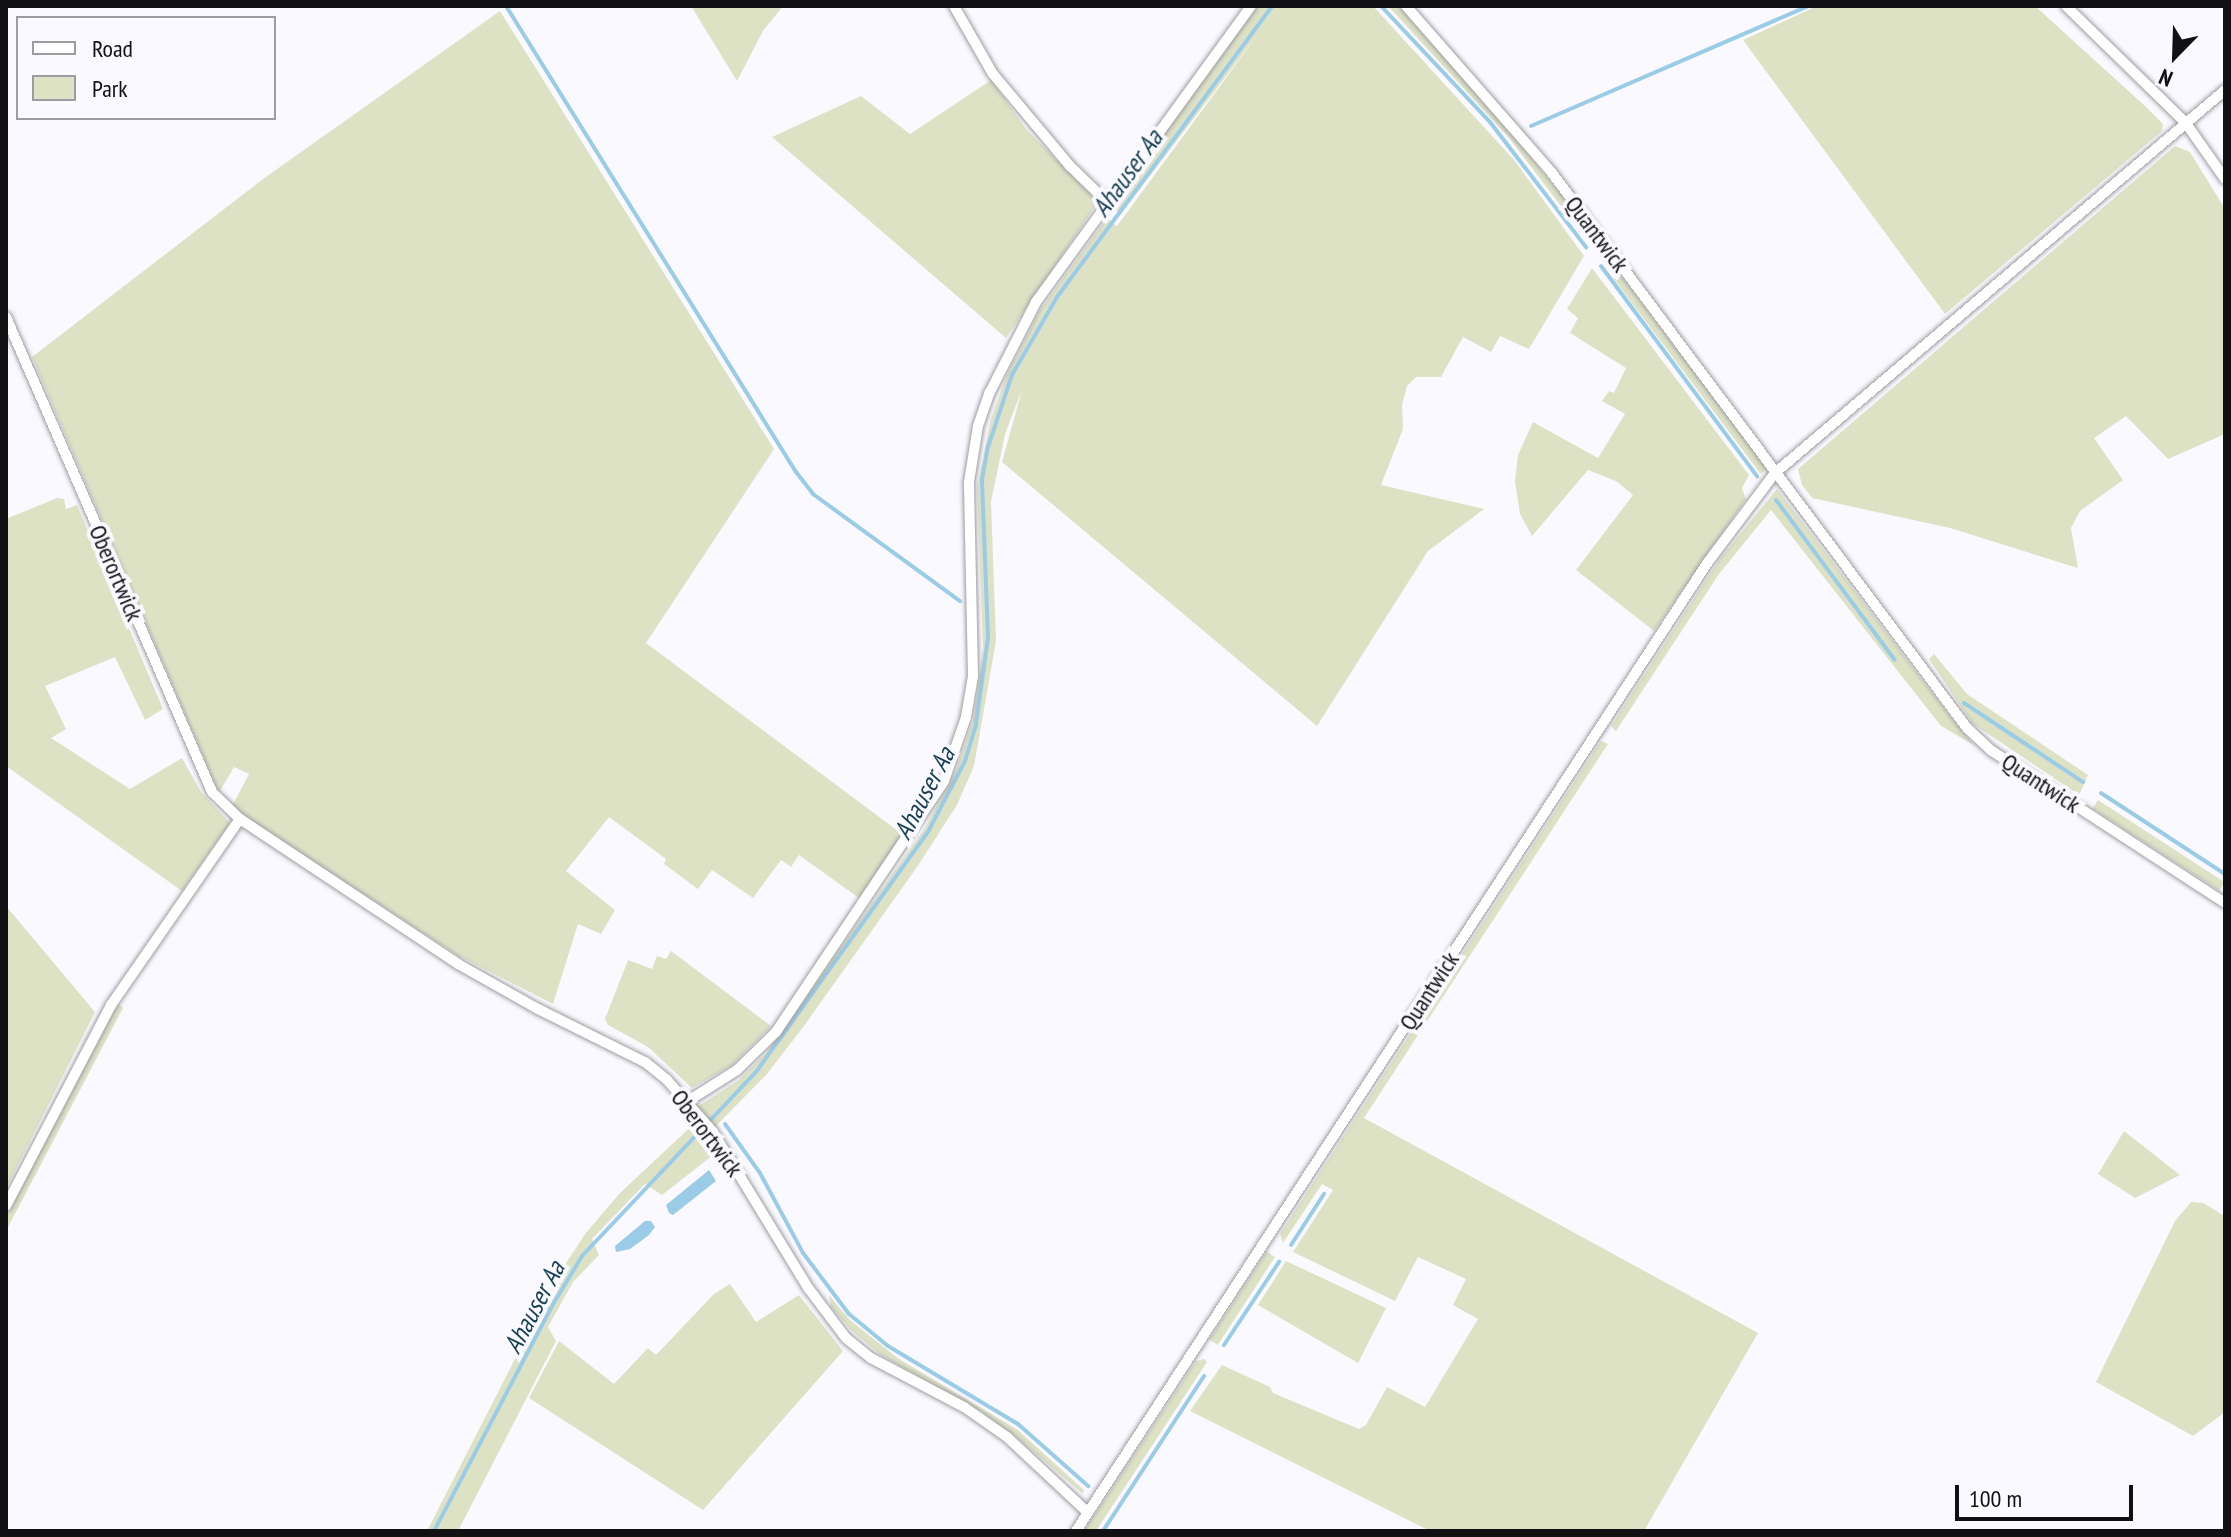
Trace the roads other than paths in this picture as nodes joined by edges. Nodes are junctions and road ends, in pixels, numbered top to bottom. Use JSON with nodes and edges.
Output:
{"nodes":[{"id":1,"x":954,"y":6,"type":"edge"},
{"id":2,"x":1251,"y":6,"type":"edge"},
{"id":3,"x":1406,"y":6,"type":"edge"},
{"id":4,"x":2066,"y":6,"type":"edge"},
{"id":5,"x":2225,"y":90,"type":"edge"},
{"id":6,"x":2185,"y":122,"type":"junction"},
{"id":7,"x":2225,"y":179,"type":"edge"},
{"id":8,"x":1108,"y":203,"type":"junction"},
{"id":9,"x":6,"y":317,"type":"edge"},
{"id":10,"x":1775,"y":473,"type":"junction"},
{"id":11,"x":240,"y":819,"type":"junction"},
{"id":12,"x":2225,"y":903,"type":"edge"},
{"id":13,"x":688,"y":1101,"type":"junction"},
{"id":14,"x":6,"y":1206,"type":"edge"},
{"id":15,"x":1086,"y":1511,"type":"junction"},
{"id":16,"x":1076,"y":1531,"type":"edge"}],
"edges":[{"from":1,"to":8,"type":"street"},
{"from":2,"to":8,"type":"street"},
{"from":3,"to":10,"type":"street","name":"Quantwick"},
{"from":4,"to":6,"type":"street"},
{"from":5,"to":6,"type":"street","name":"Quantwick"},
{"from":6,"to":7,"type":"street"},
{"from":6,"to":10,"type":"street","name":"Quantwick"},
{"from":8,"to":13,"type":"street"},
{"from":9,"to":11,"type":"street","name":"Oberortwick"},
{"from":10,"to":12,"type":"street","name":"Quantwick"},
{"from":10,"to":15,"type":"street","name":"Quantwick"},
{"from":11,"to":13,"type":"street","name":"Oberortwick"},
{"from":11,"to":14,"type":"street"},
{"from":13,"to":15,"type":"street","name":"Oberortwick"},
{"from":15,"to":16,"type":"street"}]}
